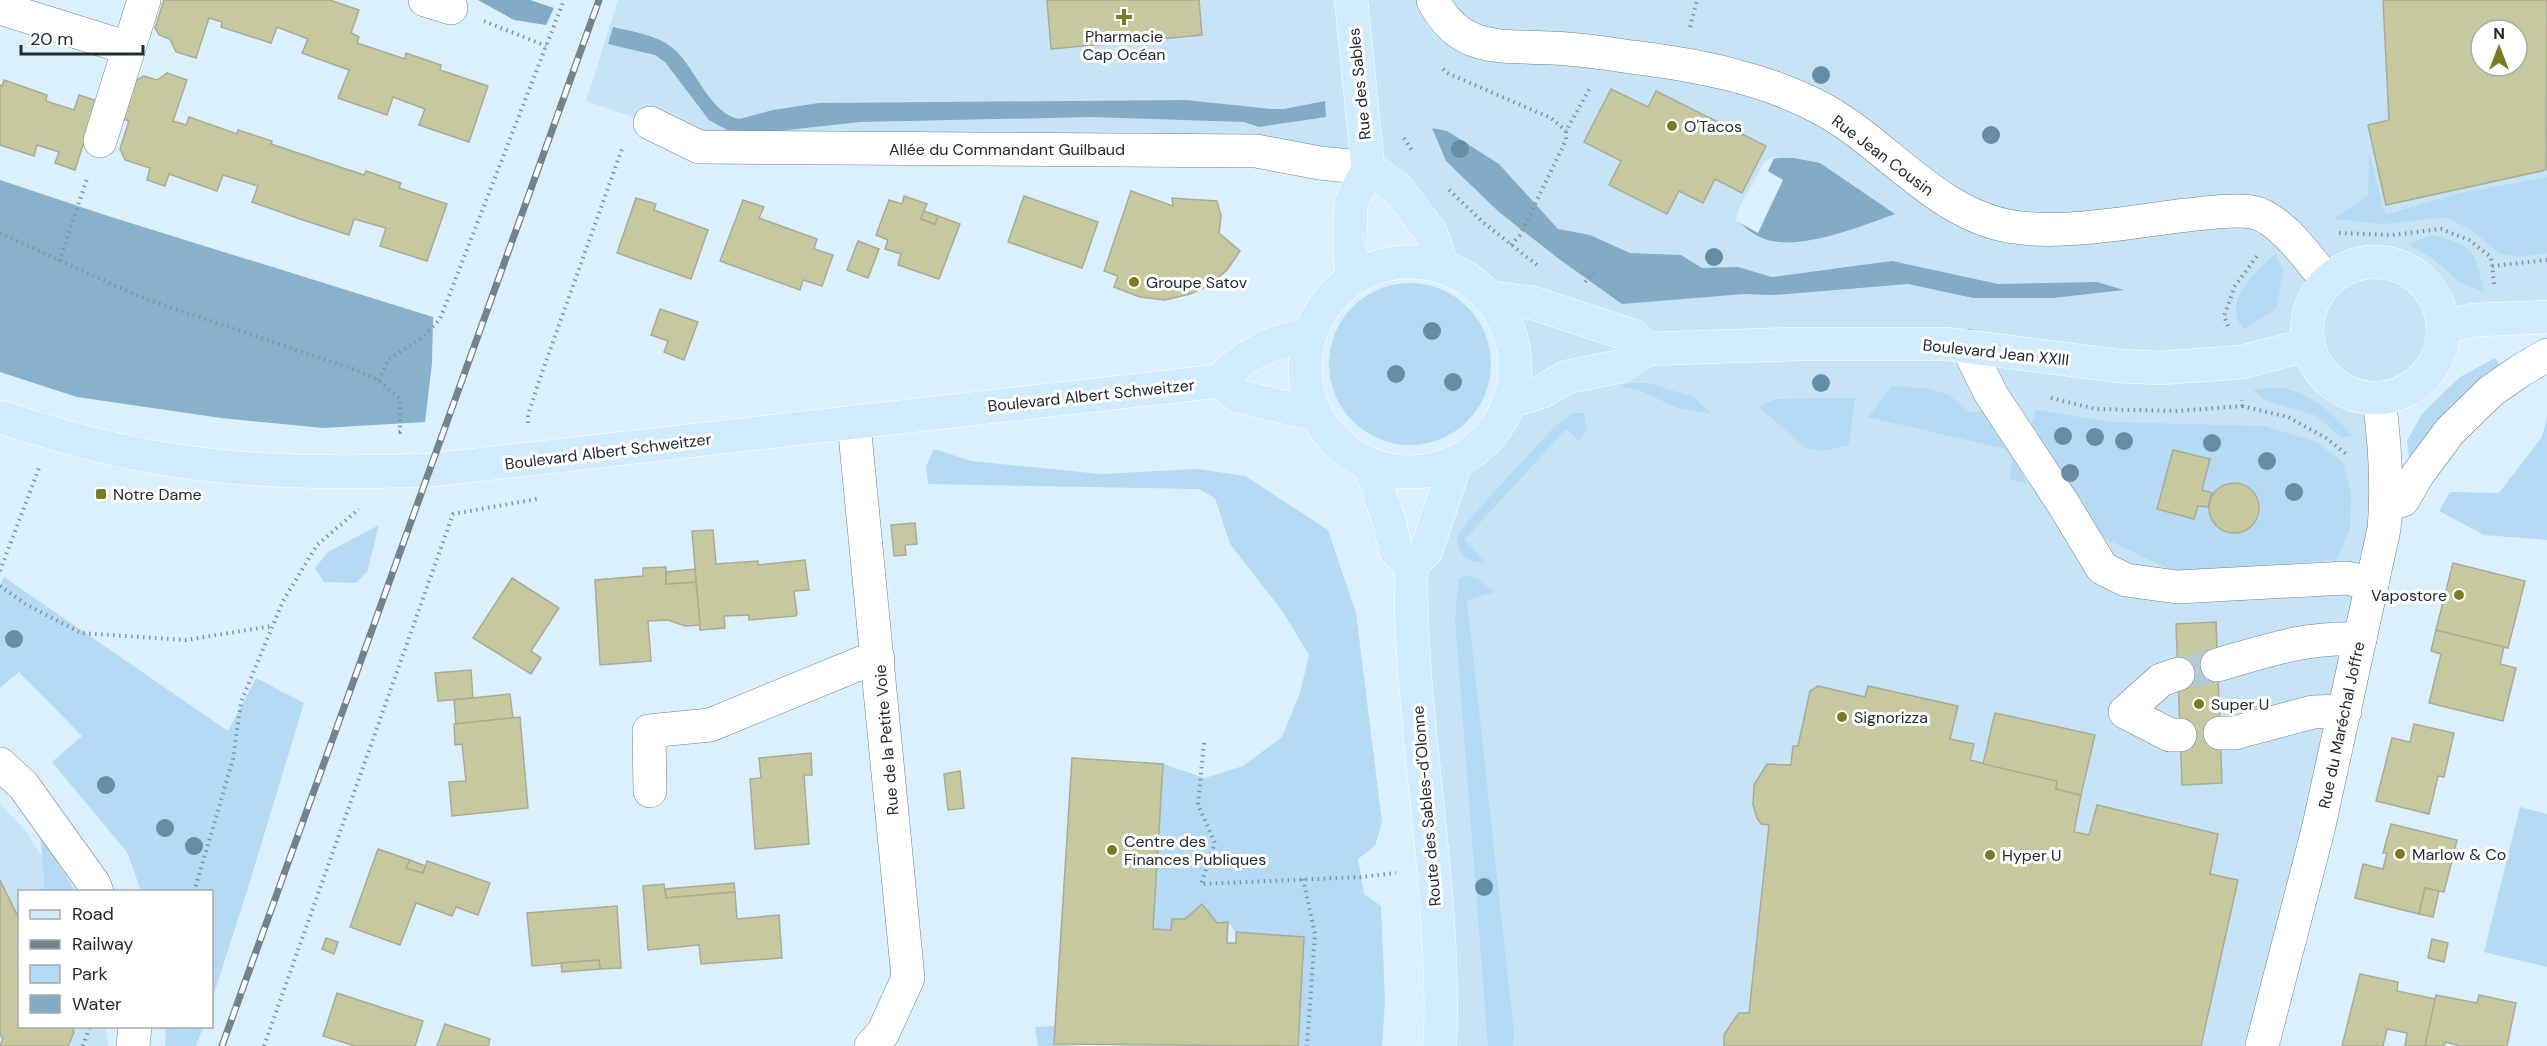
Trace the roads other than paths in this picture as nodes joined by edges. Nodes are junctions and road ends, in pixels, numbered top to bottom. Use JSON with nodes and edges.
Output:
{"nodes":[{"id":1,"x":144,"y":0,"type":"edge"},
{"id":2,"x":1352,"y":0,"type":"edge"},
{"id":3,"x":1433,"y":0,"type":"edge"},
{"id":4,"x":0,"y":8,"type":"edge"},
{"id":5,"x":128,"y":48,"type":"junction"},
{"id":6,"x":650,"y":123,"type":"road end"},
{"id":7,"x":100,"y":141,"type":"road end"},
{"id":8,"x":1368,"y":168,"type":"junction"},
{"id":9,"x":1442,"y":266,"type":"junction"},
{"id":10,"x":1352,"y":278,"type":"junction"},
{"id":11,"x":2327,"y":281,"type":"junction"},
{"id":12,"x":1491,"y":298,"type":"junction"},
{"id":13,"x":2547,"y":316,"type":"edge"},
{"id":14,"x":2443,"y":328,"type":"junction"},
{"id":15,"x":1309,"y":334,"type":"junction"},
{"id":16,"x":2307,"y":345,"type":"junction"},
{"id":17,"x":1967,"y":346,"type":"junction"},
{"id":18,"x":1646,"y":349,"type":"junction"},
{"id":19,"x":2547,"y":356,"type":"edge"},
{"id":20,"x":1219,"y":381,"type":"junction"},
{"id":21,"x":2379,"y":399,"type":"junction"},
{"id":22,"x":1510,"y":402,"type":"junction"},
{"id":23,"x":1316,"y":415,"type":"junction"},
{"id":24,"x":0,"y":417,"type":"edge"},
{"id":25,"x":854,"y":424,"type":"junction"},
{"id":26,"x":1456,"y":462,"type":"junction"},
{"id":27,"x":1369,"y":464,"type":"junction"},
{"id":28,"x":2386,"y":506,"type":"junction"},
{"id":29,"x":1411,"y":565,"type":"junction"},
{"id":30,"x":2372,"y":583,"type":"junction"},
{"id":31,"x":2360,"y":639,"type":"junction"},
{"id":32,"x":878,"y":659,"type":"junction"},
{"id":33,"x":2217,"y":665,"type":"tunnel mouth"},
{"id":34,"x":2178,"y":674,"type":"tunnel mouth"},
{"id":35,"x":2345,"y":711,"type":"junction"},
{"id":36,"x":2220,"y":733,"type":"dead end"},
{"id":37,"x":2180,"y":735,"type":"dead end"},
{"id":38,"x":0,"y":764,"type":"edge"},
{"id":39,"x":650,"y":791,"type":"dead end"},
{"id":40,"x":97,"y":890,"type":"edge"},
{"id":41,"x":135,"y":1028,"type":"edge"},
{"id":42,"x":134,"y":1046,"type":"edge"},
{"id":43,"x":871,"y":1046,"type":"edge"},
{"id":44,"x":1440,"y":1046,"type":"edge"},
{"id":45,"x":2262,"y":1046,"type":"edge"}],
"edges":[{"from":1,"to":5,"type":"street"},
{"from":2,"to":8,"type":"main road","name":"Rue des Sables"},
{"from":3,"to":11,"type":"street","name":"Rue Jean Cousin"},
{"from":4,"to":5,"type":"street"},
{"from":5,"to":7,"type":"street"},
{"from":6,"to":8,"type":"street","name":"Allée du Commandant Guilbaud"},
{"from":8,"to":9,"type":"main road"},
{"from":8,"to":10,"type":"main road"},
{"from":9,"to":10,"type":"main road"},
{"from":9,"to":12,"type":"main road"},
{"from":10,"to":15,"type":"main road"},
{"from":11,"to":14,"type":"main road"},
{"from":11,"to":16,"type":"main road"},
{"from":12,"to":18,"type":"main road"},
{"from":12,"to":22,"type":"main road"},
{"from":13,"to":14,"type":"main road"},
{"from":14,"to":21,"type":"main road"},
{"from":15,"to":20,"type":"main road","name":"Boulevard Albert Schweitzer"},
{"from":15,"to":23,"type":"main road"},
{"from":16,"to":17,"type":"main road","name":"Boulevard Jean XXIII"},
{"from":16,"to":21,"type":"main road"},
{"from":17,"to":18,"type":"main road","name":"Boulevard Jean XXIII"},
{"from":17,"to":30,"type":"street"},
{"from":18,"to":22,"type":"main road"},
{"from":19,"to":28,"type":"street"},
{"from":20,"to":23,"type":"main road","name":"Boulevard Albert Schweitzer"},
{"from":20,"to":25,"type":"main road","name":"Boulevard Albert Schweitzer"},
{"from":21,"to":28,"type":"street","name":"Rue du Maréchal Joffre"},
{"from":22,"to":26,"type":"main road"},
{"from":23,"to":27,"type":"main road"},
{"from":24,"to":25,"type":"main road","name":"Boulevard Albert Schweitzer"},
{"from":25,"to":32,"type":"street","name":"Rue de la Petite Voie"},
{"from":26,"to":27,"type":"main road"},
{"from":26,"to":29,"type":"main road"},
{"from":27,"to":29,"type":"main road"},
{"from":28,"to":30,"type":"street","name":"Rue du Maréchal Joffre"},
{"from":29,"to":44,"type":"main road","name":"Route des Sables-d'Olonne"},
{"from":30,"to":31,"type":"street","name":"Rue du Maréchal Joffre"},
{"from":31,"to":33,"type":"street"},
{"from":31,"to":35,"type":"street","name":"Rue du Maréchal Joffre"},
{"from":32,"to":39,"type":"street"},
{"from":32,"to":43,"type":"street","name":"Rue de la Petite Voie"},
{"from":34,"to":37,"type":"street"},
{"from":35,"to":36,"type":"street"},
{"from":35,"to":45,"type":"street","name":"Rue du Maréchal Joffre"},
{"from":38,"to":40,"type":"street"},
{"from":41,"to":42,"type":"street"}]}
